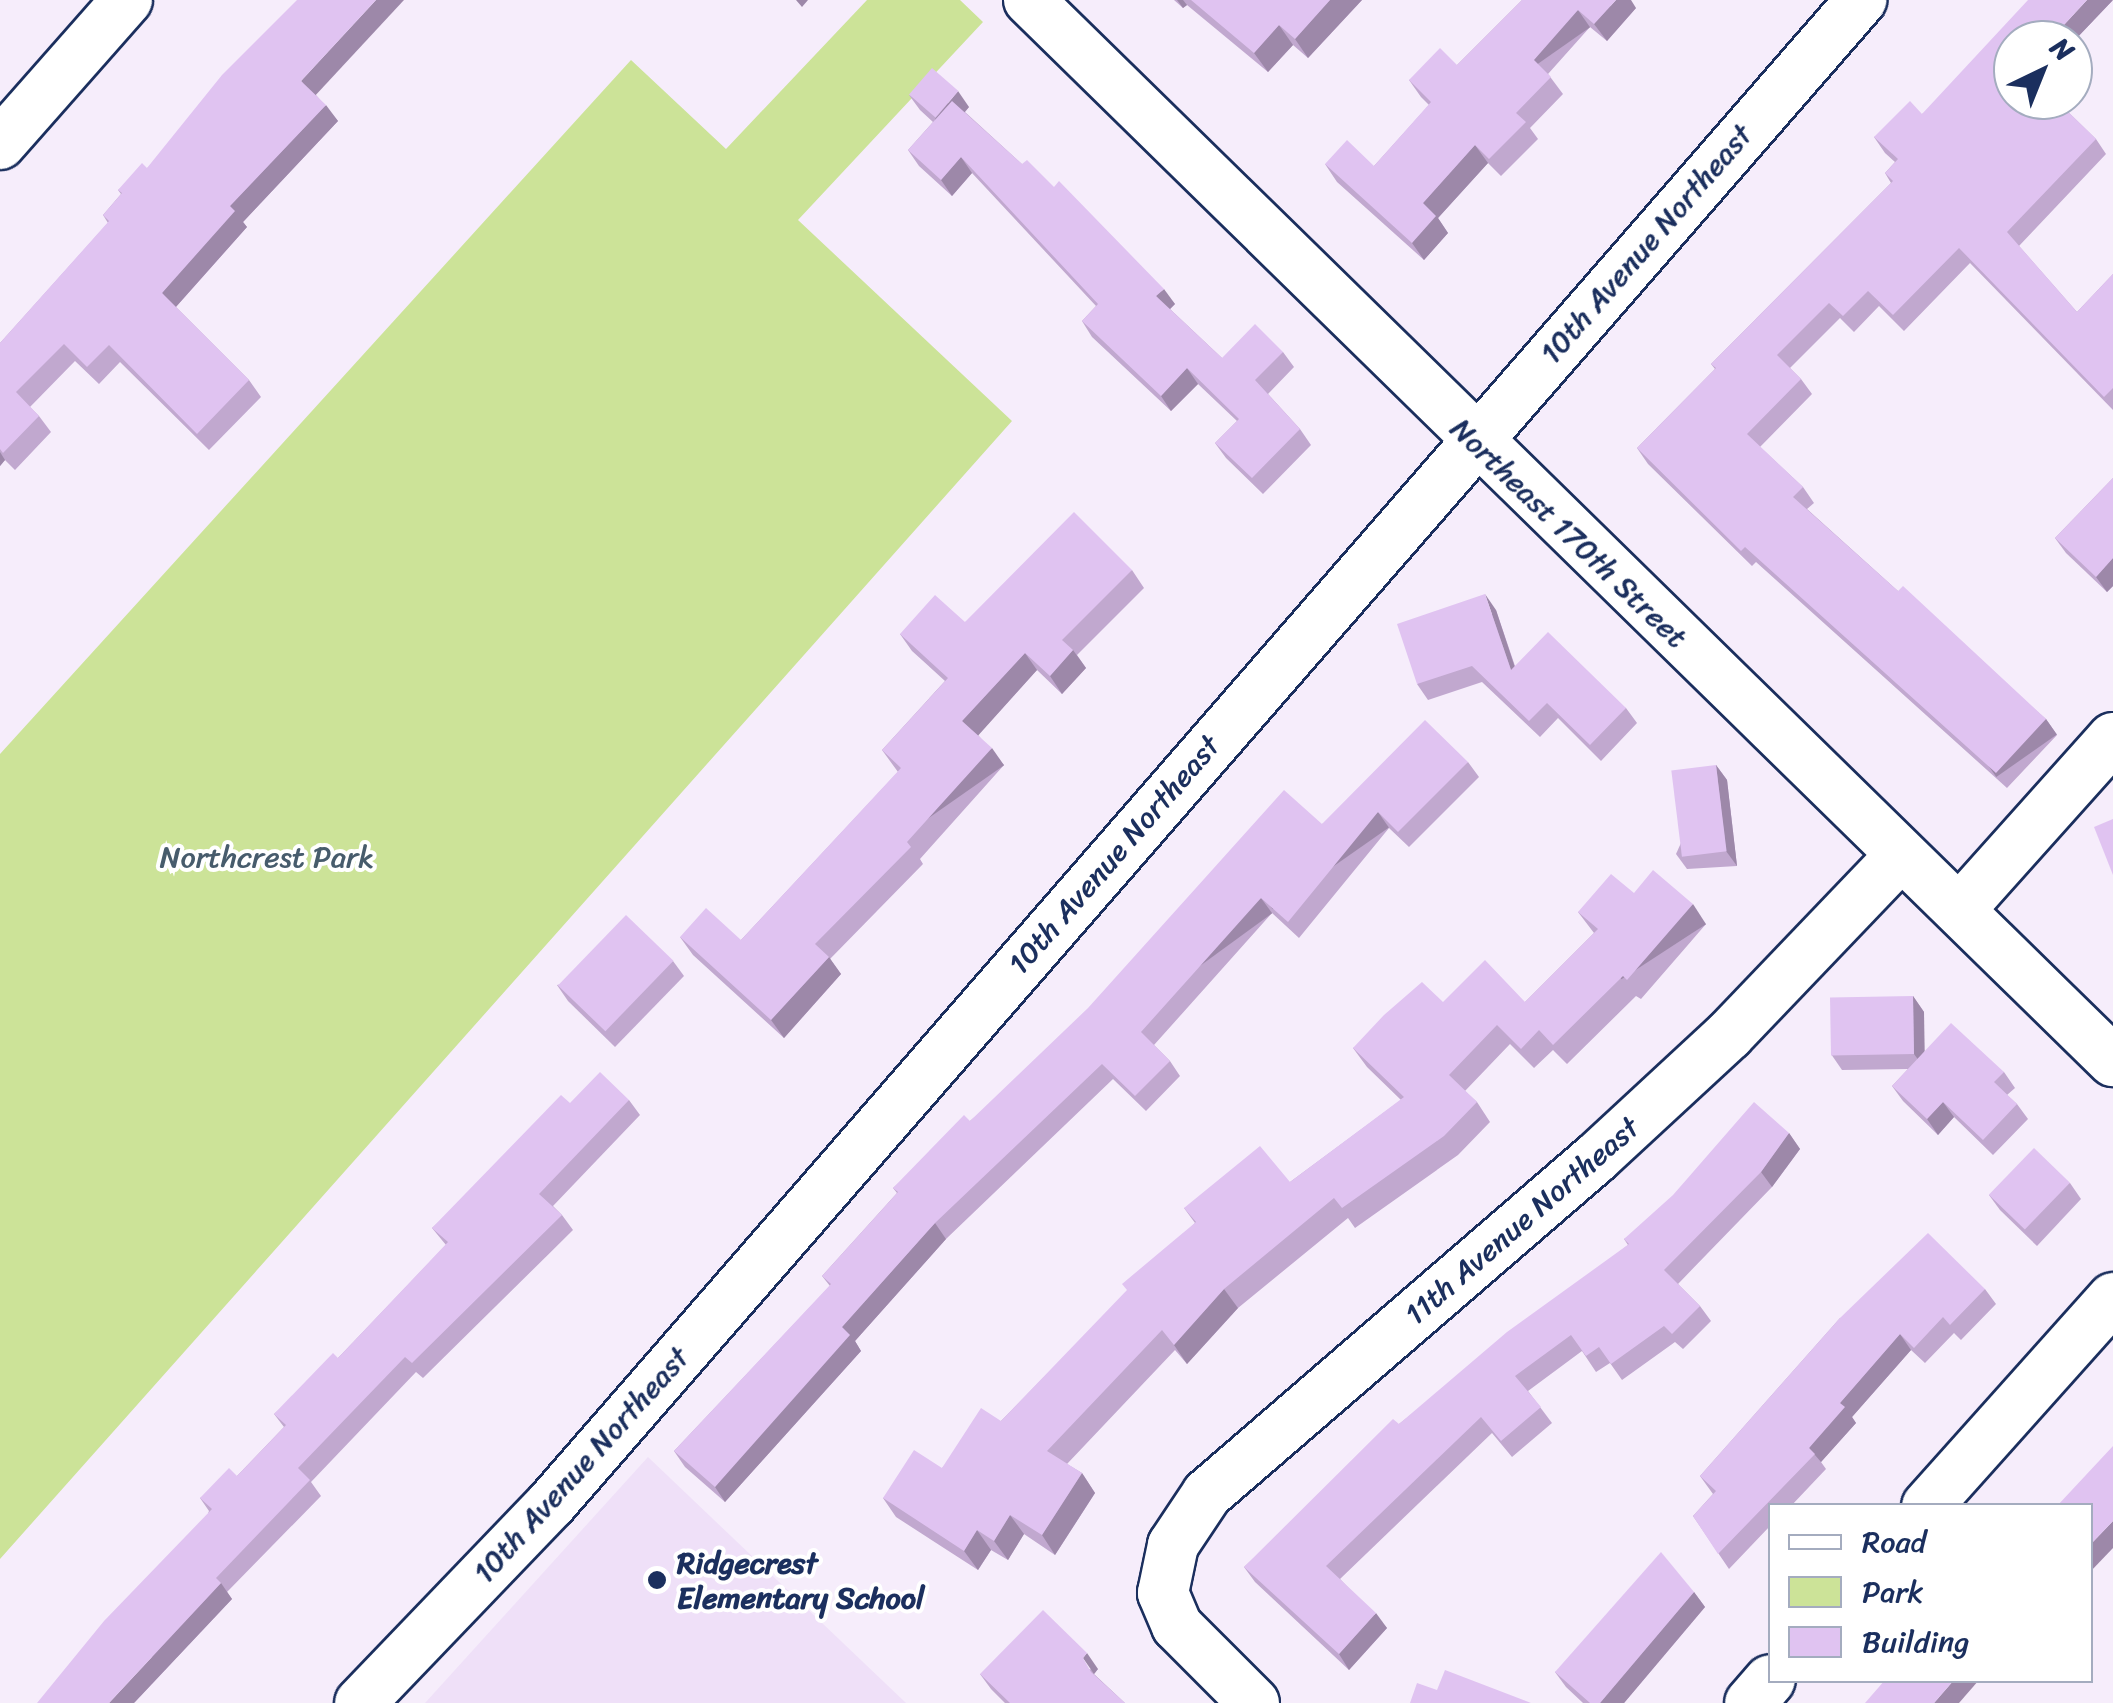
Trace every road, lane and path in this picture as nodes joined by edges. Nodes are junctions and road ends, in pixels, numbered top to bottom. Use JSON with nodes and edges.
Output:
{"nodes":[{"id":1,"x":128,"y":0,"type":"edge"},
{"id":2,"x":1029,"y":0,"type":"edge"},
{"id":3,"x":1861,"y":0,"type":"edge"},
{"id":4,"x":0,"y":144,"type":"edge"},
{"id":5,"x":1472,"y":440,"type":"junction"},
{"id":6,"x":2113,"y":738,"type":"edge"},
{"id":7,"x":1902,"y":855,"type":"junction"},
{"id":8,"x":1960,"y":908,"type":"junction"},
{"id":9,"x":2113,"y":1060,"type":"edge"},
{"id":10,"x":2113,"y":1298,"type":"edge"},
{"id":11,"x":1930,"y":1503,"type":"edge"},
{"id":12,"x":1768,"y":1682,"type":"edge"},
{"id":13,"x":360,"y":1703,"type":"edge"},
{"id":14,"x":1254,"y":1703,"type":"edge"},
{"id":15,"x":1750,"y":1703,"type":"edge"}],
"edges":[{"from":1,"to":4,"type":"street"},
{"from":2,"to":5,"type":"street","name":"Northeast 170th Street"},
{"from":3,"to":5,"type":"street","name":"10th Avenue Northeast"},
{"from":5,"to":7,"type":"street","name":"Northeast 170th Street"},
{"from":5,"to":13,"type":"street","name":"10th Avenue Northeast"},
{"from":6,"to":8,"type":"street"},
{"from":7,"to":8,"type":"street","name":"Northeast 170th Street"},
{"from":7,"to":14,"type":"street","name":"11th Avenue Northeast"},
{"from":8,"to":9,"type":"street","name":"Northeast 170th Street"},
{"from":10,"to":11,"type":"street"},
{"from":12,"to":15,"type":"street"}]}
